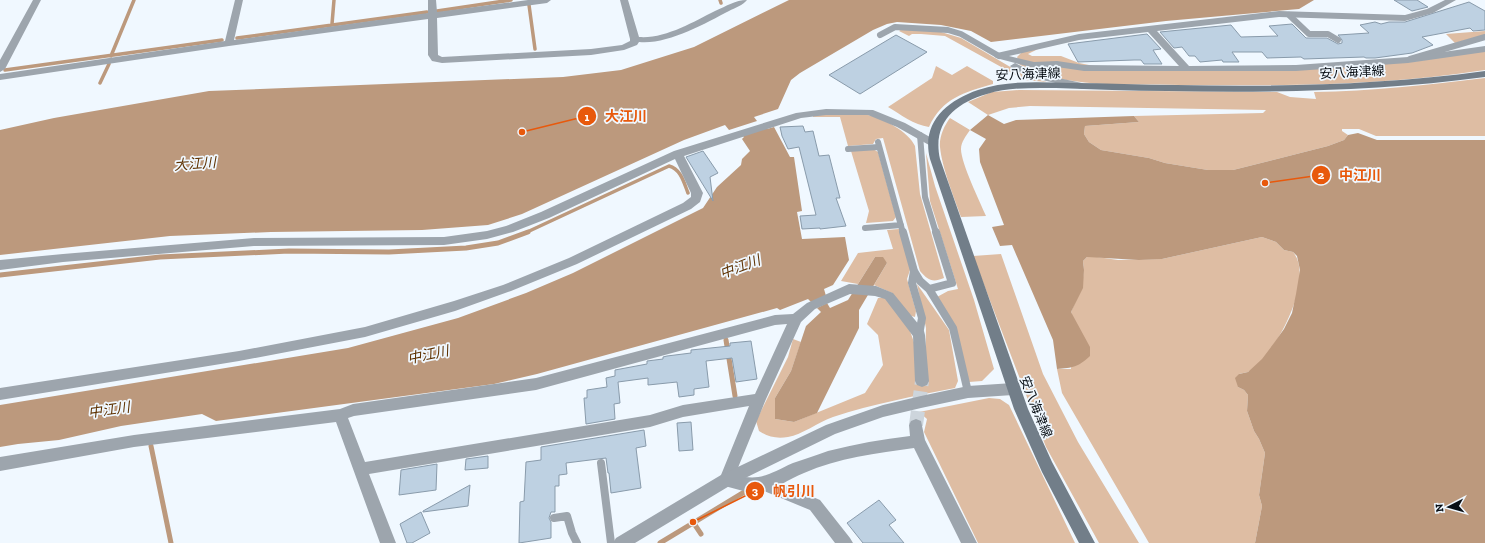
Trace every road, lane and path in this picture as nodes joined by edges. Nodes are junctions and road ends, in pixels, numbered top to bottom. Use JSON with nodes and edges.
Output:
{"nodes":[{"id":1,"x":37,"y":0,"type":"edge"},
{"id":2,"x":240,"y":0,"type":"edge"},
{"id":3,"x":432,"y":0,"type":"edge"},
{"id":4,"x":547,"y":0,"type":"edge"},
{"id":5,"x":624,"y":0,"type":"edge"},
{"id":6,"x":743,"y":0,"type":"edge"},
{"id":7,"x":1452,"y":0,"type":"edge"},
{"id":8,"x":1289,"y":14,"type":"junction"},
{"id":9,"x":432,"y":16,"type":"junction"},
{"id":10,"x":1149,"y":28,"type":"junction"},
{"id":11,"x":880,"y":35,"type":"dead end"},
{"id":12,"x":1485,"y":37,"type":"edge"},
{"id":13,"x":635,"y":40,"type":"junction"},
{"id":14,"x":1338,"y":40,"type":"dead end"},
{"id":15,"x":229,"y":43,"type":"junction"},
{"id":16,"x":1485,"y":49,"type":"edge"},
{"id":17,"x":999,"y":56,"type":"junction"},
{"id":18,"x":1408,"y":60,"type":"junction"},
{"id":19,"x":0,"y":69,"type":"edge"},
{"id":20,"x":1187,"y":69,"type":"junction"},
{"id":21,"x":1485,"y":74,"type":"edge"},
{"id":22,"x":0,"y":77,"type":"edge"},
{"id":23,"x":1088,"y":87,"type":"junction"},
{"id":24,"x":920,"y":135,"type":"junction"},
{"id":25,"x":933,"y":143,"type":"junction"},
{"id":26,"x":848,"y":149,"type":"dead end"},
{"id":27,"x":678,"y":154,"type":"junction"},
{"id":28,"x":901,"y":225,"type":"junction"},
{"id":29,"x":865,"y":228,"type":"dead end"},
{"id":30,"x":0,"y":265,"type":"edge"},
{"id":31,"x":914,"y":271,"type":"junction"},
{"id":32,"x":929,"y":289,"type":"junction"},
{"id":33,"x":796,"y":319,"type":"junction"},
{"id":34,"x":919,"y":335,"type":"junction"},
{"id":35,"x":922,"y":381,"type":"tunnel mouth"},
{"id":36,"x":1013,"y":389,"type":"junction"},
{"id":37,"x":968,"y":392,"type":"junction"},
{"id":38,"x":0,"y":394,"type":"edge"},
{"id":39,"x":759,"y":399,"type":"junction"},
{"id":40,"x":340,"y":415,"type":"junction"},
{"id":41,"x":916,"y":426,"type":"tunnel mouth"},
{"id":42,"x":918,"y":441,"type":"junction"},
{"id":43,"x":0,"y":464,"type":"edge"},
{"id":44,"x":600,"y":464,"type":"dead end"},
{"id":45,"x":360,"y":469,"type":"junction"},
{"id":46,"x":726,"y":480,"type":"junction"},
{"id":47,"x":765,"y":484,"type":"junction"},
{"id":48,"x":554,"y":518,"type":"dead end"},
{"id":49,"x":388,"y":543,"type":"edge"},
{"id":50,"x":577,"y":543,"type":"edge"},
{"id":51,"x":611,"y":543,"type":"edge"},
{"id":52,"x":621,"y":543,"type":"edge"},
{"id":53,"x":845,"y":543,"type":"edge"},
{"id":54,"x":969,"y":543,"type":"edge"},
{"id":55,"x":1087,"y":543,"type":"edge"}],
"edges":[{"from":1,"to":19,"type":"street"},
{"from":2,"to":15,"type":"street"},
{"from":3,"to":9,"type":"street"},
{"from":4,"to":9,"type":"street"},
{"from":5,"to":13,"type":"street"},
{"from":6,"to":13,"type":"street"},
{"from":7,"to":8,"type":"street"},
{"from":8,"to":10,"type":"street"},
{"from":8,"to":14,"type":"lane"},
{"from":9,"to":13,"type":"street"},
{"from":9,"to":15,"type":"street"},
{"from":10,"to":17,"type":"street"},
{"from":10,"to":20,"type":"street"},
{"from":11,"to":17,"type":"lane"},
{"from":12,"to":18,"type":"lane"},
{"from":15,"to":22,"type":"street"},
{"from":16,"to":18,"type":"street"},
{"from":17,"to":20,"type":"street"},
{"from":17,"to":23,"type":"street"},
{"from":18,"to":20,"type":"street"},
{"from":21,"to":23,"type":"main road","name":"安八海津線"},
{"from":23,"to":25,"type":"main road","name":"安八海津線"},
{"from":24,"to":25,"type":"street"},
{"from":24,"to":27,"type":"street"},
{"from":24,"to":32,"type":"lane"},
{"from":25,"to":36,"type":"main road","name":"安八海津線"},
{"from":26,"to":28,"type":"lane"},
{"from":27,"to":30,"type":"street"},
{"from":27,"to":38,"type":"street"},
{"from":28,"to":29,"type":"lane"},
{"from":28,"to":31,"type":"lane"},
{"from":31,"to":32,"type":"lane"},
{"from":31,"to":34,"type":"lane"},
{"from":32,"to":37,"type":"lane"},
{"from":33,"to":34,"type":"street"},
{"from":33,"to":39,"type":"street"},
{"from":33,"to":40,"type":"street"},
{"from":34,"to":35,"type":"street"},
{"from":36,"to":37,"type":"street"},
{"from":36,"to":55,"type":"main road","name":"安八海津線"},
{"from":37,"to":46,"type":"street"},
{"from":39,"to":45,"type":"street"},
{"from":39,"to":46,"type":"street"},
{"from":40,"to":43,"type":"street"},
{"from":40,"to":45,"type":"street"},
{"from":41,"to":42,"type":"street"},
{"from":42,"to":47,"type":"street"},
{"from":42,"to":54,"type":"street"},
{"from":44,"to":51,"type":"lane"},
{"from":45,"to":49,"type":"street"},
{"from":46,"to":47,"type":"street"},
{"from":46,"to":52,"type":"street"},
{"from":47,"to":53,"type":"street"},
{"from":48,"to":50,"type":"lane"}]}
